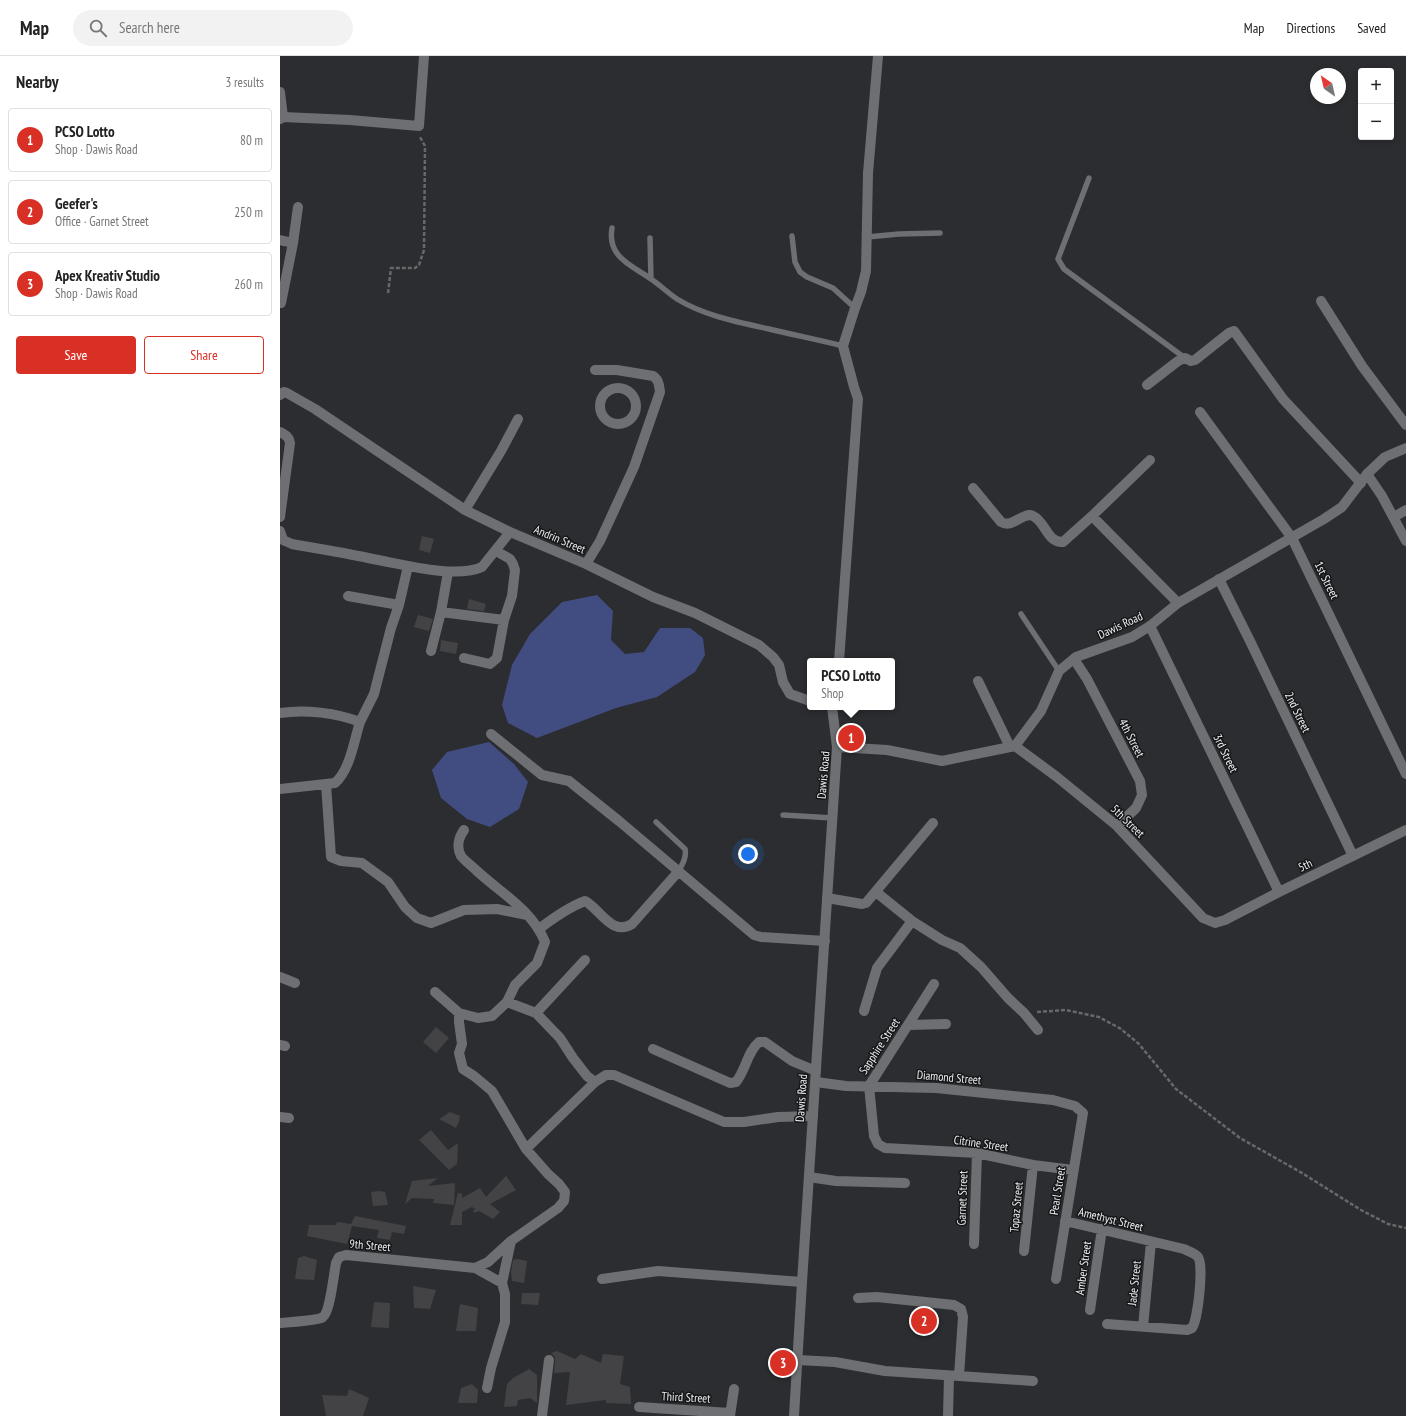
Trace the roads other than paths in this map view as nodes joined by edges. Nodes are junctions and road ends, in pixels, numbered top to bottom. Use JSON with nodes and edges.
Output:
{"nodes":[{"id":1,"x":424,"y":56,"type":"edge"},
{"id":2,"x":878,"y":56,"type":"edge"},
{"id":3,"x":280,"y":92,"type":"edge"},
{"id":4,"x":282,"y":118,"type":"edge"},
{"id":5,"x":1090,"y":178,"type":"dead end"},
{"id":6,"x":298,"y":207,"type":"dead end"},
{"id":7,"x":612,"y":228,"type":"dead end"},
{"id":8,"x":940,"y":233,"type":"dead end"},
{"id":9,"x":792,"y":236,"type":"dead end"},
{"id":10,"x":867,"y":236,"type":"junction"},
{"id":11,"x":650,"y":238,"type":"dead end"},
{"id":12,"x":280,"y":240,"type":"edge"},
{"id":13,"x":293,"y":243,"type":"junction"},
{"id":14,"x":651,"y":278,"type":"junction"},
{"id":15,"x":1321,"y":301,"type":"dead end"},
{"id":16,"x":281,"y":303,"type":"dead end"},
{"id":17,"x":855,"y":308,"type":"junction"},
{"id":18,"x":843,"y":346,"type":"junction"},
{"id":19,"x":1185,"y":358,"type":"junction"},
{"id":20,"x":594,"y":370,"type":"dead end"},
{"id":21,"x":1147,"y":384,"type":"dead end"},
{"id":22,"x":280,"y":394,"type":"edge"},
{"id":23,"x":634,"y":412,"type":"dead end"},
{"id":24,"x":1200,"y":412,"type":"dead end"},
{"id":25,"x":518,"y":419,"type":"dead end"},
{"id":26,"x":650,"y":420,"type":"junction"},
{"id":27,"x":1406,"y":425,"type":"edge"},
{"id":28,"x":280,"y":432,"type":"edge"},
{"id":29,"x":1406,"y":448,"type":"edge"},
{"id":30,"x":1150,"y":460,"type":"dead end"},
{"id":31,"x":1366,"y":474,"type":"junction"},
{"id":32,"x":1361,"y":483,"type":"junction"},
{"id":33,"x":973,"y":488,"type":"dead end"},
{"id":34,"x":465,"y":510,"type":"junction"},
{"id":35,"x":1406,"y":510,"type":"edge"},
{"id":36,"x":280,"y":511,"type":"edge"},
{"id":37,"x":1092,"y":516,"type":"junction"},
{"id":38,"x":1394,"y":517,"type":"junction"},
{"id":39,"x":280,"y":531,"type":"edge"},
{"id":40,"x":510,"y":532,"type":"junction"},
{"id":41,"x":1292,"y":538,"type":"junction"},
{"id":42,"x":1406,"y":541,"type":"edge"},
{"id":43,"x":496,"y":551,"type":"junction"},
{"id":44,"x":586,"y":564,"type":"junction"},
{"id":45,"x":408,"y":566,"type":"junction"},
{"id":46,"x":448,"y":572,"type":"junction"},
{"id":47,"x":1219,"y":579,"type":"junction"},
{"id":48,"x":348,"y":596,"type":"dead end"},
{"id":49,"x":1178,"y":604,"type":"junction"},
{"id":50,"x":399,"y":606,"type":"junction"},
{"id":51,"x":441,"y":612,"type":"junction"},
{"id":52,"x":1022,"y":614,"type":"dead end"},
{"id":53,"x":504,"y":620,"type":"junction"},
{"id":54,"x":1150,"y":626,"type":"junction"},
{"id":55,"x":431,"y":651,"type":"dead end"},
{"id":56,"x":464,"y":658,"type":"dead end"},
{"id":57,"x":839,"y":658,"type":"edge"},
{"id":58,"x":1074,"y":659,"type":"junction"},
{"id":59,"x":1059,"y":671,"type":"junction"},
{"id":60,"x":978,"y":681,"type":"dead end"},
{"id":61,"x":807,"y":700,"type":"edge"},
{"id":62,"x":832,"y":710,"type":"edge"},
{"id":63,"x":280,"y":712,"type":"edge"},
{"id":64,"x":360,"y":722,"type":"junction"},
{"id":65,"x":491,"y":734,"type":"dead end"},
{"id":66,"x":1013,"y":746,"type":"junction"},
{"id":67,"x":837,"y":747,"type":"junction"},
{"id":68,"x":1406,"y":774,"type":"edge"},
{"id":69,"x":326,"y":784,"type":"junction"},
{"id":70,"x":280,"y":788,"type":"edge"},
{"id":71,"x":783,"y":815,"type":"dead end"},
{"id":72,"x":833,"y":818,"type":"junction"},
{"id":73,"x":656,"y":822,"type":"dead end"},
{"id":74,"x":933,"y":823,"type":"dead end"},
{"id":75,"x":1117,"y":826,"type":"junction"},
{"id":76,"x":464,"y":830,"type":"dead end"},
{"id":77,"x":1406,"y":830,"type":"edge"},
{"id":78,"x":1353,"y":856,"type":"junction"},
{"id":79,"x":678,"y":872,"type":"junction"},
{"id":80,"x":876,"y":892,"type":"junction"},
{"id":81,"x":1279,"y":892,"type":"junction"},
{"id":82,"x":828,"y":898,"type":"junction"},
{"id":83,"x":527,"y":915,"type":"junction"},
{"id":84,"x":912,"y":921,"type":"junction"},
{"id":85,"x":1214,"y":923,"type":"joint"},
{"id":86,"x":539,"y":929,"type":"junction"},
{"id":87,"x":825,"y":941,"type":"junction"},
{"id":88,"x":585,"y":960,"type":"dead end"},
{"id":89,"x":280,"y":977,"type":"edge"},
{"id":90,"x":295,"y":983,"type":"dead end"},
{"id":91,"x":934,"y":984,"type":"dead end"},
{"id":92,"x":435,"y":992,"type":"dead end"},
{"id":93,"x":507,"y":1002,"type":"junction"},
{"id":94,"x":864,"y":1011,"type":"dead end"},
{"id":95,"x":460,"y":1013,"type":"junction"},
{"id":96,"x":536,"y":1013,"type":"junction"},
{"id":97,"x":946,"y":1024,"type":"dead end"},
{"id":98,"x":908,"y":1025,"type":"junction"},
{"id":99,"x":1038,"y":1030,"type":"dead end"},
{"id":100,"x":653,"y":1049,"type":"dead end"},
{"id":101,"x":816,"y":1076,"type":"junction"},
{"id":102,"x":595,"y":1082,"type":"junction"},
{"id":103,"x":869,"y":1086,"type":"junction"},
{"id":104,"x":1080,"y":1109,"type":"joint"},
{"id":105,"x":813,"y":1116,"type":"junction"},
{"id":106,"x":885,"y":1148,"type":"joint"},
{"id":107,"x":526,"y":1149,"type":"junction"},
{"id":108,"x":977,"y":1153,"type":"junction"},
{"id":109,"x":1032,"y":1165,"type":"junction"},
{"id":110,"x":1073,"y":1170,"type":"junction"},
{"id":111,"x":809,"y":1177,"type":"junction"},
{"id":112,"x":905,"y":1183,"type":"dead end"},
{"id":113,"x":1065,"y":1221,"type":"junction"},
{"id":114,"x":1102,"y":1229,"type":"junction"},
{"id":115,"x":511,"y":1240,"type":"junction"},
{"id":116,"x":1151,"y":1242,"type":"junction"},
{"id":117,"x":974,"y":1244,"type":"dead end"},
{"id":118,"x":1024,"y":1251,"type":"dead end"},
{"id":119,"x":475,"y":1268,"type":"junction"},
{"id":120,"x":602,"y":1279,"type":"dead end"},
{"id":121,"x":1056,"y":1279,"type":"dead end"},
{"id":122,"x":802,"y":1282,"type":"junction"},
{"id":123,"x":502,"y":1283,"type":"junction"},
{"id":124,"x":858,"y":1298,"type":"dead end"},
{"id":125,"x":1090,"y":1310,"type":"dead end"},
{"id":126,"x":280,"y":1323,"type":"edge"},
{"id":127,"x":1107,"y":1324,"type":"dead end"},
{"id":128,"x":1143,"y":1327,"type":"junction"},
{"id":129,"x":549,"y":1360,"type":"dead end"},
{"id":130,"x":798,"y":1360,"type":"junction"},
{"id":131,"x":954,"y":1376,"type":"junction"},
{"id":132,"x":1033,"y":1381,"type":"dead end"},
{"id":133,"x":487,"y":1388,"type":"dead end"},
{"id":134,"x":734,"y":1389,"type":"dead end"},
{"id":135,"x":639,"y":1407,"type":"dead end"},
{"id":136,"x":730,"y":1414,"type":"edge"},
{"id":137,"x":542,"y":1416,"type":"edge"},
{"id":138,"x":794,"y":1416,"type":"edge"},
{"id":139,"x":948,"y":1416,"type":"edge"}],
"edges":[{"from":1,"to":4,"type":"street"},
{"from":2,"to":10,"type":"street"},
{"from":3,"to":4,"type":"street"},
{"from":5,"to":19,"type":"lane"},
{"from":6,"to":13,"type":"street"},
{"from":7,"to":14,"type":"lane"},
{"from":8,"to":10,"type":"lane"},
{"from":9,"to":17,"type":"lane"},
{"from":10,"to":17,"type":"street"},
{"from":11,"to":14,"type":"lane"},
{"from":12,"to":13,"type":"street"},
{"from":13,"to":16,"type":"street"},
{"from":14,"to":18,"type":"lane"},
{"from":15,"to":27,"type":"street"},
{"from":17,"to":18,"type":"street"},
{"from":18,"to":57,"type":"street"},
{"from":19,"to":21,"type":"street"},
{"from":19,"to":32,"type":"street"},
{"from":20,"to":26,"type":"street"},
{"from":22,"to":34,"type":"street","name":"Andrin Street"},
{"from":23,"to":26,"type":"street"},
{"from":24,"to":41,"type":"street","name":"1st Street"},
{"from":25,"to":34,"type":"street"},
{"from":26,"to":44,"type":"street"},
{"from":28,"to":36,"type":"street"},
{"from":29,"to":31,"type":"street","name":"Dawis Road"},
{"from":30,"to":37,"type":"street"},
{"from":31,"to":32,"type":"street","name":"Dawis Road"},
{"from":31,"to":38,"type":"street"},
{"from":32,"to":41,"type":"street","name":"Dawis Road"},
{"from":33,"to":37,"type":"street"},
{"from":34,"to":40,"type":"street","name":"Andrin Street"},
{"from":35,"to":38,"type":"street"},
{"from":37,"to":49,"type":"street"},
{"from":38,"to":42,"type":"street"},
{"from":39,"to":45,"type":"street"},
{"from":40,"to":43,"type":"street"},
{"from":40,"to":44,"type":"street","name":"Andrin Street"},
{"from":41,"to":47,"type":"street","name":"Dawis Road"},
{"from":41,"to":68,"type":"street","name":"1st Street"},
{"from":43,"to":46,"type":"street"},
{"from":43,"to":53,"type":"street"},
{"from":44,"to":61,"type":"street","name":"Andrin Street"},
{"from":45,"to":46,"type":"street"},
{"from":45,"to":50,"type":"street"},
{"from":46,"to":51,"type":"street"},
{"from":47,"to":49,"type":"street","name":"Dawis Road"},
{"from":47,"to":78,"type":"street","name":"2nd Street"},
{"from":48,"to":50,"type":"street"},
{"from":49,"to":54,"type":"street","name":"Dawis Road"},
{"from":50,"to":64,"type":"street"},
{"from":51,"to":53,"type":"street"},
{"from":51,"to":55,"type":"street"},
{"from":52,"to":59,"type":"lane"},
{"from":53,"to":56,"type":"street"},
{"from":54,"to":58,"type":"street","name":"Dawis Road"},
{"from":54,"to":81,"type":"street","name":"3rd Street"},
{"from":58,"to":59,"type":"street","name":"Dawis Road"},
{"from":58,"to":75,"type":"street","name":"4th Street"},
{"from":59,"to":66,"type":"street","name":"Dawis Road"},
{"from":60,"to":66,"type":"street"},
{"from":62,"to":67,"type":"street"},
{"from":63,"to":64,"type":"street"},
{"from":64,"to":69,"type":"street"},
{"from":65,"to":79,"type":"street"},
{"from":66,"to":67,"type":"street","name":"Dawis Road"},
{"from":66,"to":75,"type":"street","name":"5th Street"},
{"from":67,"to":72,"type":"street","name":"Dawis Road"},
{"from":69,"to":70,"type":"street"},
{"from":69,"to":83,"type":"street"},
{"from":71,"to":72,"type":"lane"},
{"from":72,"to":82,"type":"street","name":"Dawis Road"},
{"from":73,"to":79,"type":"lane"},
{"from":74,"to":80,"type":"street"},
{"from":75,"to":85,"type":"street","name":"5th Street"},
{"from":76,"to":83,"type":"street"},
{"from":77,"to":78,"type":"street","name":"5th"},
{"from":78,"to":81,"type":"street","name":"5th"},
{"from":79,"to":86,"type":"street"},
{"from":79,"to":87,"type":"street"},
{"from":80,"to":82,"type":"street"},
{"from":80,"to":84,"type":"street"},
{"from":81,"to":85,"type":"street","name":"5th"},
{"from":82,"to":87,"type":"street","name":"Dawis Road"},
{"from":83,"to":86,"type":"street"},
{"from":84,"to":94,"type":"street"},
{"from":84,"to":99,"type":"street"},
{"from":86,"to":93,"type":"street"},
{"from":87,"to":101,"type":"street","name":"Dawis Road"},
{"from":88,"to":96,"type":"street"},
{"from":89,"to":90,"type":"street"},
{"from":91,"to":98,"type":"street","name":"Sapphire Street"},
{"from":92,"to":95,"type":"street"},
{"from":93,"to":95,"type":"street"},
{"from":93,"to":96,"type":"street"},
{"from":95,"to":107,"type":"street"},
{"from":96,"to":102,"type":"street"},
{"from":97,"to":98,"type":"street"},
{"from":98,"to":103,"type":"street","name":"Sapphire Street"},
{"from":100,"to":101,"type":"street","name":"Diamond Street"},
{"from":101,"to":103,"type":"street","name":"Diamond Street"},
{"from":101,"to":105,"type":"street","name":"Dawis Road"},
{"from":102,"to":105,"type":"street"},
{"from":102,"to":107,"type":"street"},
{"from":103,"to":104,"type":"street","name":"Diamond Street"},
{"from":103,"to":106,"type":"street","name":"Sapphire Street"},
{"from":104,"to":110,"type":"street","name":"Pearl Street"},
{"from":105,"to":111,"type":"street","name":"Dawis Road"},
{"from":106,"to":108,"type":"street","name":"Citrine Street"},
{"from":107,"to":115,"type":"street"},
{"from":108,"to":109,"type":"street","name":"Citrine Street"},
{"from":108,"to":117,"type":"street","name":"Garnet Street"},
{"from":109,"to":110,"type":"street","name":"Citrine Street"},
{"from":109,"to":118,"type":"street","name":"Topaz Street"},
{"from":110,"to":113,"type":"street","name":"Pearl Street"},
{"from":111,"to":112,"type":"street"},
{"from":111,"to":122,"type":"street","name":"Dawis Road"},
{"from":113,"to":114,"type":"street","name":"Amethyst Street"},
{"from":113,"to":121,"type":"street","name":"Pearl Street"},
{"from":114,"to":116,"type":"street","name":"Amethyst Street"},
{"from":114,"to":125,"type":"street","name":"Amber Street"},
{"from":115,"to":119,"type":"street"},
{"from":115,"to":123,"type":"street"},
{"from":116,"to":128,"type":"street","name":"Jade Street"},
{"from":116,"to":128,"type":"street","name":"Amethyst Street"},
{"from":119,"to":123,"type":"street","name":"9th Street"},
{"from":119,"to":126,"type":"street","name":"9th Street"},
{"from":120,"to":122,"type":"street"},
{"from":122,"to":130,"type":"street","name":"Dawis Road"},
{"from":123,"to":133,"type":"street"},
{"from":124,"to":131,"type":"street"},
{"from":127,"to":128,"type":"street"},
{"from":129,"to":137,"type":"street"},
{"from":130,"to":131,"type":"street"},
{"from":130,"to":138,"type":"street","name":"Dawis Road"},
{"from":131,"to":132,"type":"street"},
{"from":131,"to":139,"type":"street"},
{"from":134,"to":136,"type":"street"},
{"from":135,"to":136,"type":"street","name":"Third Street"}]}
